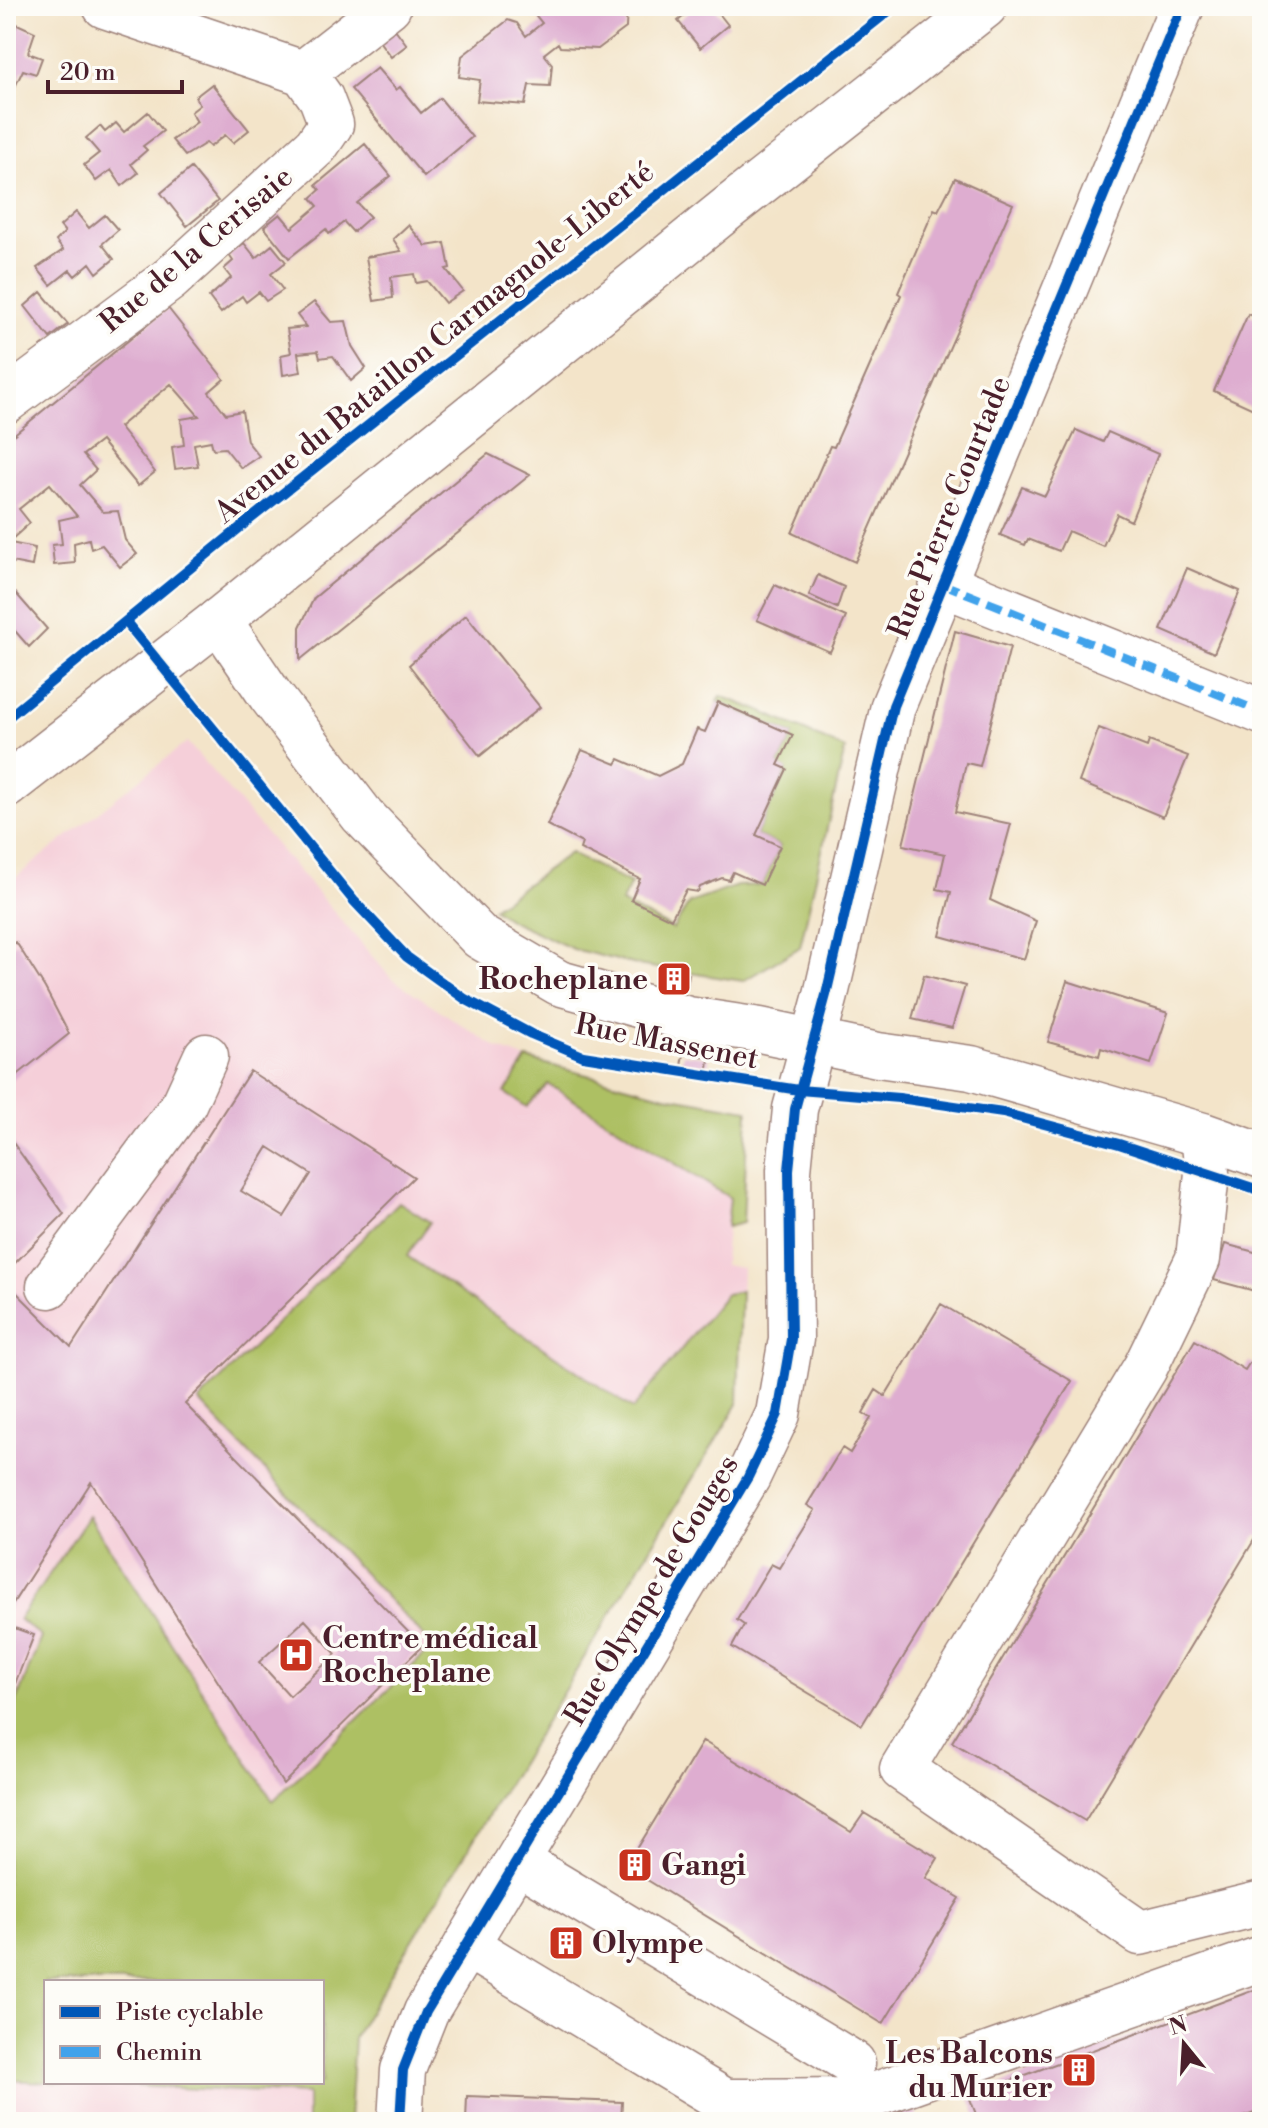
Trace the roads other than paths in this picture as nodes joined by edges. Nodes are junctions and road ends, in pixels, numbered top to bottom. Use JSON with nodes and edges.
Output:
{"nodes":[{"id":1,"x":105,"y":6,"type":"edge"},
{"id":2,"x":389,"y":6,"type":"edge"},
{"id":3,"x":985,"y":6,"type":"edge"},
{"id":4,"x":1182,"y":6,"type":"edge"},
{"id":5,"x":303,"y":73,"type":"junction"},
{"id":6,"x":6,"y":401,"type":"edge"},
{"id":7,"x":943,"y":584,"type":"junction"},
{"id":8,"x":219,"y":620,"type":"junction"},
{"id":9,"x":1262,"y":712,"type":"edge"},
{"id":10,"x":6,"y":786,"type":"edge"},
{"id":11,"x":813,"y":1043,"type":"junction"},
{"id":12,"x":206,"y":1056,"type":"dead end"},
{"id":13,"x":1203,"y":1135,"type":"junction"},
{"id":14,"x":1262,"y":1156,"type":"edge"},
{"id":15,"x":49,"y":1286,"type":"dead end"},
{"id":16,"x":517,"y":1861,"type":"junction"},
{"id":17,"x":1262,"y":1903,"type":"edge"},
{"id":18,"x":466,"y":1945,"type":"junction"},
{"id":19,"x":1262,"y":1958,"type":"edge"},
{"id":20,"x":853,"y":2063,"type":"dead end"},
{"id":21,"x":400,"y":2122,"type":"edge"}],
"edges":[{"from":1,"to":5,"type":"street"},
{"from":2,"to":5,"type":"street"},
{"from":3,"to":8,"type":"street"},
{"from":4,"to":7,"type":"street","name":"Rue Pierre Courtade"},
{"from":5,"to":6,"type":"street","name":"Rue de la Cerisaie"},
{"from":7,"to":9,"type":"street"},
{"from":7,"to":11,"type":"street","name":"Rue Pierre Courtade"},
{"from":8,"to":10,"type":"street"},
{"from":8,"to":11,"type":"street","name":"Rue Massenet"},
{"from":11,"to":13,"type":"street","name":"Rue Massenet"},
{"from":11,"to":16,"type":"street","name":"Rue Olympe de Gouges"},
{"from":12,"to":15,"type":"street"},
{"from":13,"to":14,"type":"street","name":"Rue Massenet"},
{"from":13,"to":17,"type":"street"},
{"from":16,"to":18,"type":"street","name":"Rue Olympe de Gouges"},
{"from":16,"to":20,"type":"street"},
{"from":18,"to":19,"type":"street"},
{"from":18,"to":21,"type":"street","name":"Rue Olympe de Gouges"}]}
